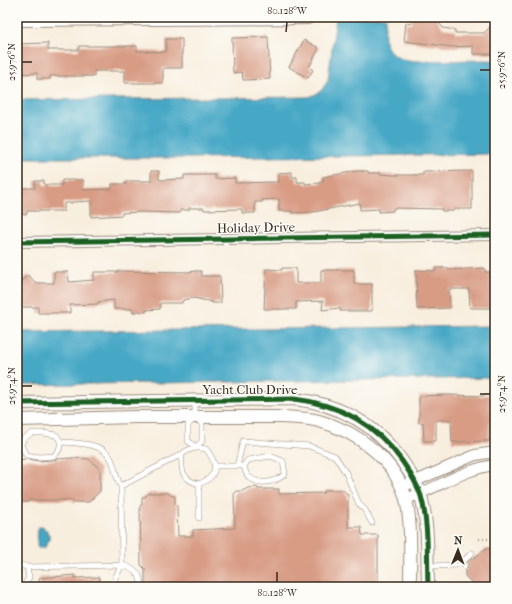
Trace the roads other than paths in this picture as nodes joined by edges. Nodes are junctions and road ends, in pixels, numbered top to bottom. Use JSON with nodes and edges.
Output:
{"nodes":[{"id":1,"x":308,"y":19,"type":"dead end"},
{"id":2,"x":17,"y":21,"type":"edge"},
{"id":3,"x":495,"y":234,"type":"edge"},
{"id":4,"x":17,"y":242,"type":"edge"},
{"id":5,"x":195,"y":400,"type":"junction"},
{"id":6,"x":17,"y":403,"type":"edge"},
{"id":7,"x":195,"y":417,"type":"junction"},
{"id":8,"x":17,"y":420,"type":"edge"},
{"id":9,"x":61,"y":442,"type":"junction"},
{"id":10,"x":19,"y":445,"type":"edge"},
{"id":11,"x":196,"y":448,"type":"junction"},
{"id":12,"x":495,"y":452,"type":"edge"},
{"id":13,"x":182,"y":454,"type":"junction"},
{"id":14,"x":475,"y":455,"type":"junction"},
{"id":15,"x":495,"y":464,"type":"edge"},
{"id":16,"x":215,"y":466,"type":"junction"},
{"id":17,"x":237,"y":466,"type":"junction"},
{"id":18,"x":244,"y":466,"type":"junction"},
{"id":19,"x":480,"y":467,"type":"junction"},
{"id":20,"x":414,"y":482,"type":"junction"},
{"id":21,"x":199,"y":484,"type":"junction"},
{"id":22,"x":121,"y":486,"type":"junction"},
{"id":23,"x":402,"y":487,"type":"junction"},
{"id":24,"x":420,"y":494,"type":"junction"},
{"id":25,"x":406,"y":500,"type":"junction"},
{"id":26,"x":199,"y":518,"type":"dead end"},
{"id":27,"x":372,"y":523,"type":"dead end"},
{"id":28,"x":472,"y":553,"type":"dead end"},
{"id":29,"x":17,"y":564,"type":"edge"},
{"id":30,"x":122,"y":565,"type":"junction"},
{"id":31,"x":428,"y":566,"type":"junction"},
{"id":32,"x":27,"y":567,"type":"junction"},
{"id":33,"x":19,"y":587,"type":"edge"},
{"id":34,"x":115,"y":587,"type":"edge"},
{"id":35,"x":141,"y":587,"type":"edge"},
{"id":36,"x":410,"y":587,"type":"edge"},
{"id":37,"x":428,"y":587,"type":"edge"}],
"edges":[{"from":1,"to":2,"type":"street"},
{"from":3,"to":4,"type":"street","name":"Holiday Drive"},
{"from":5,"to":6,"type":"street","name":"Yacht Club Drive"},
{"from":5,"to":7,"type":"lane"},
{"from":5,"to":20,"type":"street","name":"Yacht Club Drive"},
{"from":7,"to":8,"type":"street"},
{"from":7,"to":11,"type":"lane"},
{"from":7,"to":11,"type":"lane"},
{"from":7,"to":23,"type":"street"},
{"from":9,"to":10,"type":"lane"},
{"from":9,"to":10,"type":"lane"},
{"from":9,"to":22,"type":"lane"},
{"from":11,"to":13,"type":"lane"},
{"from":11,"to":16,"type":"lane"},
{"from":12,"to":14,"type":"street"},
{"from":13,"to":21,"type":"lane"},
{"from":13,"to":22,"type":"lane"},
{"from":14,"to":19,"type":"street"},
{"from":14,"to":20,"type":"street"},
{"from":15,"to":19,"type":"street"},
{"from":16,"to":17,"type":"lane"},
{"from":16,"to":21,"type":"lane"},
{"from":17,"to":18,"type":"lane"},
{"from":17,"to":27,"type":"lane"},
{"from":18,"to":18,"type":"lane"},
{"from":19,"to":24,"type":"street"},
{"from":20,"to":23,"type":"street"},
{"from":20,"to":24,"type":"street","name":"Yacht Club Drive"},
{"from":21,"to":26,"type":"lane"},
{"from":22,"to":30,"type":"lane"},
{"from":23,"to":25,"type":"street"},
{"from":24,"to":25,"type":"street"},
{"from":24,"to":31,"type":"street","name":"Yacht Club Drive"},
{"from":25,"to":36,"type":"street"},
{"from":28,"to":31,"type":"lane"},
{"from":29,"to":32,"type":"lane"},
{"from":30,"to":32,"type":"lane"},
{"from":30,"to":34,"type":"lane"},
{"from":30,"to":35,"type":"lane"},
{"from":31,"to":37,"type":"street","name":"Yacht Club Drive"},
{"from":32,"to":33,"type":"lane"}]}
